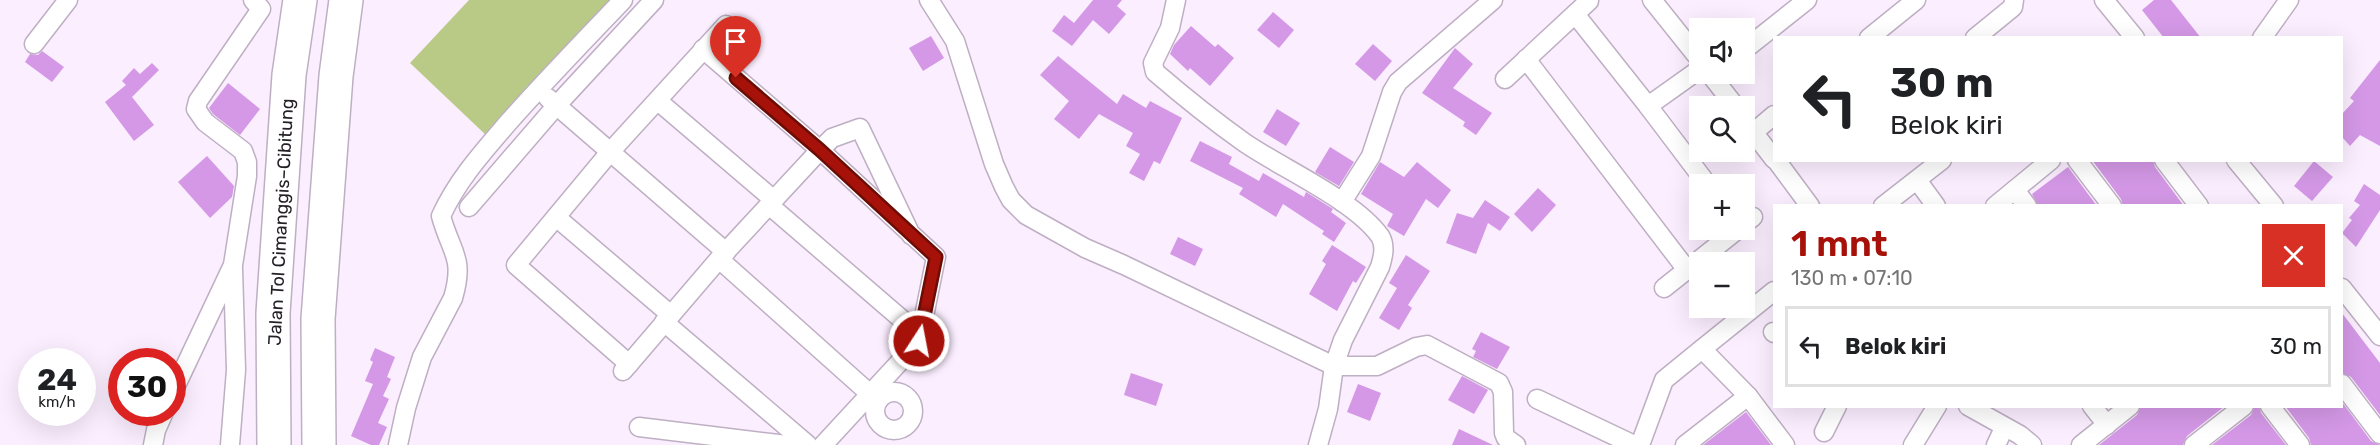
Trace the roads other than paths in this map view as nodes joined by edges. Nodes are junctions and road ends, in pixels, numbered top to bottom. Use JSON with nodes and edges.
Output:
{"nodes":[{"id":1,"x":69,"y":0,"type":"edge"},
{"id":2,"x":253,"y":0,"type":"edge"},
{"id":3,"x":300,"y":0,"type":"edge"},
{"id":4,"x":346,"y":0,"type":"edge"},
{"id":5,"x":623,"y":0,"type":"edge"},
{"id":6,"x":654,"y":0,"type":"edge"},
{"id":7,"x":930,"y":0,"type":"edge"},
{"id":8,"x":1176,"y":0,"type":"edge"},
{"id":9,"x":1493,"y":0,"type":"edge"},
{"id":10,"x":1652,"y":0,"type":"edge"},
{"id":11,"x":1807,"y":0,"type":"edge"},
{"id":12,"x":1916,"y":0,"type":"edge"},
{"id":13,"x":2014,"y":0,"type":"edge"},
{"id":14,"x":2104,"y":0,"type":"edge"},
{"id":15,"x":2289,"y":0,"type":"edge"},
{"id":16,"x":1589,"y":1,"type":"edge"},
{"id":17,"x":1575,"y":14,"type":"junction"},
{"id":18,"x":726,"y":25,"type":"dead end"},
{"id":19,"x":1871,"y":36,"type":"edge"},
{"id":20,"x":1977,"y":36,"type":"edge"},
{"id":21,"x":2133,"y":36,"type":"edge"},
{"id":22,"x":2263,"y":36,"type":"edge"},
{"id":23,"x":1755,"y":41,"type":"edge"},
{"id":24,"x":34,"y":44,"type":"dead end"},
{"id":25,"x":1689,"y":46,"type":"edge"},
{"id":26,"x":703,"y":49,"type":"junction"},
{"id":27,"x":1526,"y":59,"type":"junction"},
{"id":28,"x":1505,"y":79,"type":"dead end"},
{"id":29,"x":1689,"y":84,"type":"edge"},
{"id":30,"x":1718,"y":84,"type":"edge"},
{"id":31,"x":537,"y":89,"type":"junction"},
{"id":32,"x":1727,"y":96,"type":"edge"},
{"id":33,"x":658,"y":101,"type":"junction"},
{"id":34,"x":556,"y":106,"type":"junction"},
{"id":35,"x":1648,"y":106,"type":"junction"},
{"id":36,"x":1773,"y":115,"type":"edge"},
{"id":37,"x":1755,"y":123,"type":"edge"},
{"id":38,"x":1755,"y":134,"type":"edge"},
{"id":39,"x":820,"y":150,"type":"junction"},
{"id":40,"x":610,"y":152,"type":"junction"},
{"id":41,"x":1773,"y":157,"type":"edge"},
{"id":42,"x":1777,"y":162,"type":"edge"},
{"id":43,"x":1940,"y":162,"type":"edge"},
{"id":44,"x":2049,"y":162,"type":"edge"},
{"id":45,"x":2078,"y":162,"type":"edge"},
{"id":46,"x":2166,"y":162,"type":"edge"},
{"id":47,"x":2238,"y":162,"type":"edge"},
{"id":48,"x":1699,"y":174,"type":"edge"},
{"id":49,"x":1917,"y":180,"type":"junction"},
{"id":50,"x":2015,"y":190,"type":"junction"},
{"id":51,"x":772,"y":202,"type":"junction"},
{"id":52,"x":1342,"y":202,"type":"junction"},
{"id":53,"x":1808,"y":204,"type":"edge"},
{"id":54,"x":1886,"y":204,"type":"edge"},
{"id":55,"x":1935,"y":204,"type":"edge"},
{"id":56,"x":1998,"y":204,"type":"edge"},
{"id":57,"x":2025,"y":204,"type":"edge"},
{"id":58,"x":2110,"y":204,"type":"edge"},
{"id":59,"x":2197,"y":204,"type":"edge"},
{"id":60,"x":2272,"y":204,"type":"edge"},
{"id":61,"x":469,"y":207,"type":"dead end"},
{"id":62,"x":556,"y":217,"type":"junction"},
{"id":63,"x":911,"y":235,"type":"junction"},
{"id":64,"x":1725,"y":240,"type":"edge"},
{"id":65,"x":723,"y":255,"type":"junction"},
{"id":66,"x":233,"y":264,"type":"junction"},
{"id":67,"x":1688,"y":270,"type":"junction"},
{"id":68,"x":1664,"y":288,"type":"dead end"},
{"id":69,"x":2343,"y":289,"type":"edge"},
{"id":70,"x":1773,"y":292,"type":"edge"},
{"id":71,"x":667,"y":318,"type":"junction"},
{"id":72,"x":920,"y":335,"type":"junction"},
{"id":73,"x":2380,"y":336,"type":"edge"},
{"id":74,"x":1702,"y":349,"type":"junction"},
{"id":75,"x":186,"y":364,"type":"edge"},
{"id":76,"x":1334,"y":366,"type":"junction"},
{"id":77,"x":2343,"y":385,"type":"edge"},
{"id":78,"x":1748,"y":396,"type":"junction"},
{"id":79,"x":874,"y":397,"type":"junction"},
{"id":80,"x":1537,"y":399,"type":"dead end"},
{"id":81,"x":1836,"y":408,"type":"edge"},
{"id":82,"x":1936,"y":408,"type":"edge"},
{"id":83,"x":1971,"y":408,"type":"edge"},
{"id":84,"x":2094,"y":408,"type":"edge"},
{"id":85,"x":2128,"y":408,"type":"edge"},
{"id":86,"x":2242,"y":408,"type":"edge"},
{"id":87,"x":2272,"y":408,"type":"edge"},
{"id":88,"x":2108,"y":425,"type":"junction"},
{"id":89,"x":158,"y":426,"type":"edge"},
{"id":90,"x":639,"y":427,"type":"dead end"},
{"id":91,"x":2004,"y":428,"type":"junction"},
{"id":92,"x":1824,"y":432,"type":"dead end"},
{"id":93,"x":2380,"y":434,"type":"edge"},
{"id":94,"x":886,"y":437,"type":"edge"},
{"id":95,"x":2204,"y":442,"type":"edge"},
{"id":96,"x":1690,"y":443,"type":"edge"},
{"id":97,"x":153,"y":445,"type":"edge"},
{"id":98,"x":230,"y":445,"type":"edge"},
{"id":99,"x":274,"y":445,"type":"edge"},
{"id":100,"x":319,"y":445,"type":"edge"},
{"id":101,"x":398,"y":445,"type":"edge"},
{"id":102,"x":787,"y":445,"type":"edge"},
{"id":103,"x":808,"y":445,"type":"edge"},
{"id":104,"x":823,"y":445,"type":"edge"},
{"id":105,"x":1317,"y":445,"type":"edge"},
{"id":106,"x":1516,"y":445,"type":"edge"},
{"id":107,"x":1634,"y":445,"type":"edge"},
{"id":108,"x":1640,"y":445,"type":"edge"},
{"id":109,"x":1785,"y":445,"type":"edge"},
{"id":110,"x":1913,"y":445,"type":"edge"},
{"id":111,"x":1996,"y":445,"type":"edge"},
{"id":112,"x":2032,"y":445,"type":"edge"},
{"id":113,"x":2081,"y":445,"type":"edge"},
{"id":114,"x":2300,"y":445,"type":"edge"}],
"edges":[{"from":1,"to":24,"type":"street"},
{"from":2,"to":66,"type":"street"},
{"from":3,"to":99,"type":"highway","name":"Jalan Tol Cimanggis–Cibitung"},
{"from":4,"to":100,"type":"highway"},
{"from":5,"to":31,"type":"street"},
{"from":6,"to":34,"type":"street"},
{"from":7,"to":76,"type":"street"},
{"from":8,"to":52,"type":"street"},
{"from":9,"to":52,"type":"street"},
{"from":10,"to":25,"type":"street"},
{"from":11,"to":23,"type":"street"},
{"from":12,"to":19,"type":"street"},
{"from":13,"to":20,"type":"street"},
{"from":14,"to":21,"type":"street"},
{"from":15,"to":22,"type":"street"},
{"from":16,"to":17,"type":"street"},
{"from":17,"to":27,"type":"street"},
{"from":17,"to":35,"type":"street"},
{"from":18,"to":26,"type":"street"},
{"from":26,"to":33,"type":"street"},
{"from":26,"to":39,"type":"street"},
{"from":27,"to":28,"type":"street"},
{"from":27,"to":67,"type":"street"},
{"from":29,"to":35,"type":"street"},
{"from":30,"to":32,"type":"street"},
{"from":31,"to":34,"type":"street"},
{"from":31,"to":101,"type":"street"},
{"from":33,"to":40,"type":"street"},
{"from":33,"to":51,"type":"street"},
{"from":34,"to":40,"type":"street"},
{"from":34,"to":61,"type":"street"},
{"from":35,"to":48,"type":"street"},
{"from":36,"to":37,"type":"street"},
{"from":38,"to":41,"type":"street"},
{"from":39,"to":51,"type":"street"},
{"from":39,"to":63,"type":"street"},
{"from":39,"to":63,"type":"street"},
{"from":40,"to":62,"type":"street"},
{"from":40,"to":65,"type":"street"},
{"from":42,"to":53,"type":"street"},
{"from":43,"to":49,"type":"street"},
{"from":44,"to":50,"type":"street"},
{"from":45,"to":58,"type":"street"},
{"from":46,"to":59,"type":"street"},
{"from":47,"to":60,"type":"street"},
{"from":49,"to":54,"type":"street"},
{"from":49,"to":55,"type":"street"},
{"from":50,"to":56,"type":"street"},
{"from":50,"to":57,"type":"street"},
{"from":51,"to":65,"type":"street"},
{"from":51,"to":72,"type":"street"},
{"from":52,"to":76,"type":"street"},
{"from":62,"to":71,"type":"street"},
{"from":62,"to":71,"type":"street"},
{"from":63,"to":72,"type":"street"},
{"from":64,"to":67,"type":"street"},
{"from":65,"to":71,"type":"street"},
{"from":65,"to":79,"type":"street"},
{"from":66,"to":75,"type":"street"},
{"from":66,"to":98,"type":"street"},
{"from":67,"to":68,"type":"street"},
{"from":69,"to":73,"type":"street"},
{"from":70,"to":74,"type":"street"},
{"from":71,"to":103,"type":"street"},
{"from":72,"to":79,"type":"street"},
{"from":74,"to":78,"type":"street"},
{"from":74,"to":108,"type":"street"},
{"from":76,"to":105,"type":"street"},
{"from":76,"to":106,"type":"street"},
{"from":77,"to":93,"type":"street"},
{"from":78,"to":96,"type":"street"},
{"from":78,"to":109,"type":"street"},
{"from":79,"to":94,"type":"street"},
{"from":79,"to":94,"type":"street"},
{"from":79,"to":104,"type":"street"},
{"from":80,"to":107,"type":"street"},
{"from":81,"to":92,"type":"street"},
{"from":82,"to":110,"type":"street"},
{"from":83,"to":91,"type":"street"},
{"from":84,"to":88,"type":"street"},
{"from":85,"to":88,"type":"street"},
{"from":86,"to":95,"type":"street"},
{"from":87,"to":114,"type":"street"},
{"from":88,"to":113,"type":"street"},
{"from":89,"to":97,"type":"street"},
{"from":90,"to":102,"type":"street"},
{"from":91,"to":111,"type":"street"},
{"from":91,"to":112,"type":"street"}]}
